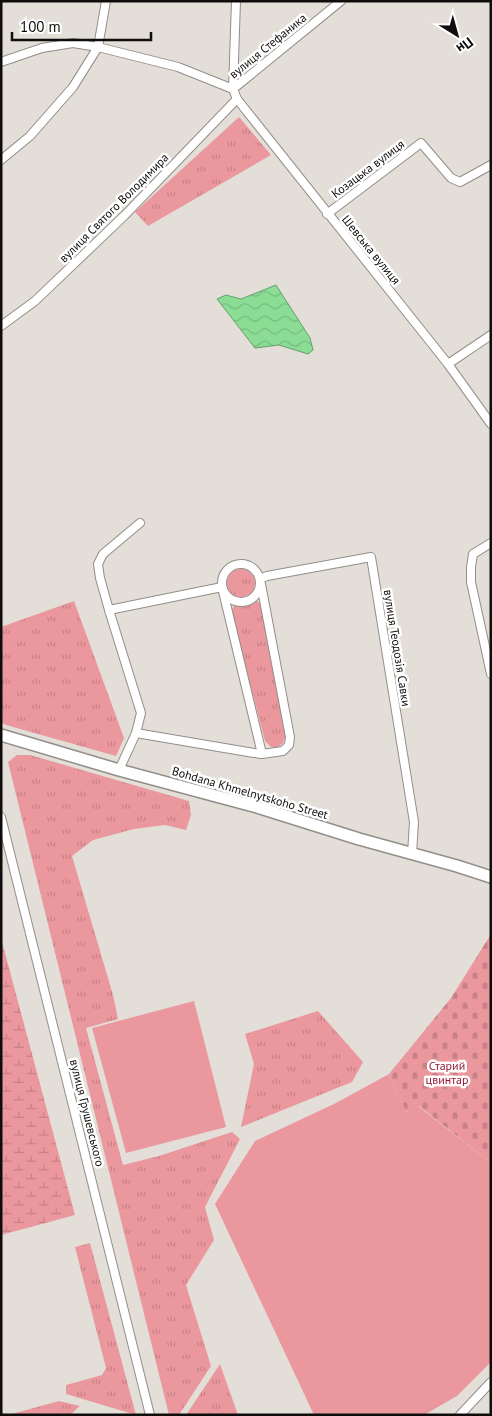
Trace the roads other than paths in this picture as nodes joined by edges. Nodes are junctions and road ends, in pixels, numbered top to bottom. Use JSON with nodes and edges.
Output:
{"nodes":[{"id":1,"x":106,"y":1,"type":"edge"},
{"id":2,"x":236,"y":1,"type":"edge"},
{"id":3,"x":341,"y":1,"type":"edge"},
{"id":4,"x":98,"y":47,"type":"junction"},
{"id":5,"x":1,"y":62,"type":"edge"},
{"id":6,"x":233,"y":90,"type":"junction"},
{"id":7,"x":237,"y":99,"type":"junction"},
{"id":8,"x":1,"y":160,"type":"edge"},
{"id":9,"x":491,"y":165,"type":"edge"},
{"id":10,"x":327,"y":214,"type":"junction"},
{"id":11,"x":1,"y":326,"type":"edge"},
{"id":12,"x":491,"y":335,"type":"edge"},
{"id":13,"x":448,"y":364,"type":"junction"},
{"id":14,"x":491,"y":424,"type":"edge"},
{"id":15,"x":140,"y":523,"type":"dead end"},
{"id":16,"x":491,"y":543,"type":"edge"},
{"id":17,"x":260,"y":579,"type":"junction"},
{"id":18,"x":222,"y":587,"type":"junction"},
{"id":19,"x":109,"y":610,"type":"junction"},
{"id":20,"x":491,"y":674,"type":"edge"},
{"id":21,"x":136,"y":733,"type":"junction"},
{"id":22,"x":1,"y":734,"type":"edge"},
{"id":23,"x":262,"y":754,"type":"junction"},
{"id":24,"x":119,"y":770,"type":"junction"},
{"id":25,"x":1,"y":817,"type":"edge"},
{"id":26,"x":412,"y":854,"type":"junction"},
{"id":27,"x":491,"y":877,"type":"edge"},
{"id":28,"x":491,"y":1382,"type":"edge"},
{"id":29,"x":150,"y":1415,"type":"edge"},
{"id":30,"x":460,"y":1415,"type":"edge"}],
"edges":[{"from":1,"to":4,"type":"street"},
{"from":2,"to":6,"type":"street"},
{"from":3,"to":6,"type":"street","name":"вулиця Стефаника"},
{"from":4,"to":5,"type":"street"},
{"from":4,"to":6,"type":"street"},
{"from":4,"to":8,"type":"street"},
{"from":6,"to":7,"type":"street","name":"Шевська вулиця"},
{"from":7,"to":10,"type":"street","name":"Шевська вулиця"},
{"from":7,"to":11,"type":"street","name":"вулиця Святого Володимира"},
{"from":9,"to":10,"type":"street","name":"Козацька вулиця"},
{"from":10,"to":13,"type":"street","name":"Шевська вулиця"},
{"from":12,"to":13,"type":"street"},
{"from":13,"to":14,"type":"street","name":"Шевська вулиця"},
{"from":15,"to":19,"type":"street"},
{"from":16,"to":20,"type":"street"},
{"from":17,"to":18,"type":"street"},
{"from":17,"to":18,"type":"street"},
{"from":17,"to":23,"type":"street"},
{"from":17,"to":26,"type":"street","name":"вулиця Теодозія Савки"},
{"from":18,"to":19,"type":"street"},
{"from":18,"to":23,"type":"street"},
{"from":19,"to":21,"type":"street"},
{"from":21,"to":23,"type":"street"},
{"from":21,"to":24,"type":"street"},
{"from":22,"to":24,"type":"main road","name":"Bohdana Khmelnytskoho Street"},
{"from":24,"to":26,"type":"main road","name":"Bohdana Khmelnytskoho Street"},
{"from":25,"to":29,"type":"street","name":"вулиця Грушевського"},
{"from":26,"to":27,"type":"main road","name":"Bohdana Khmelnytskoho Street"},
{"from":28,"to":30,"type":"street"}]}
